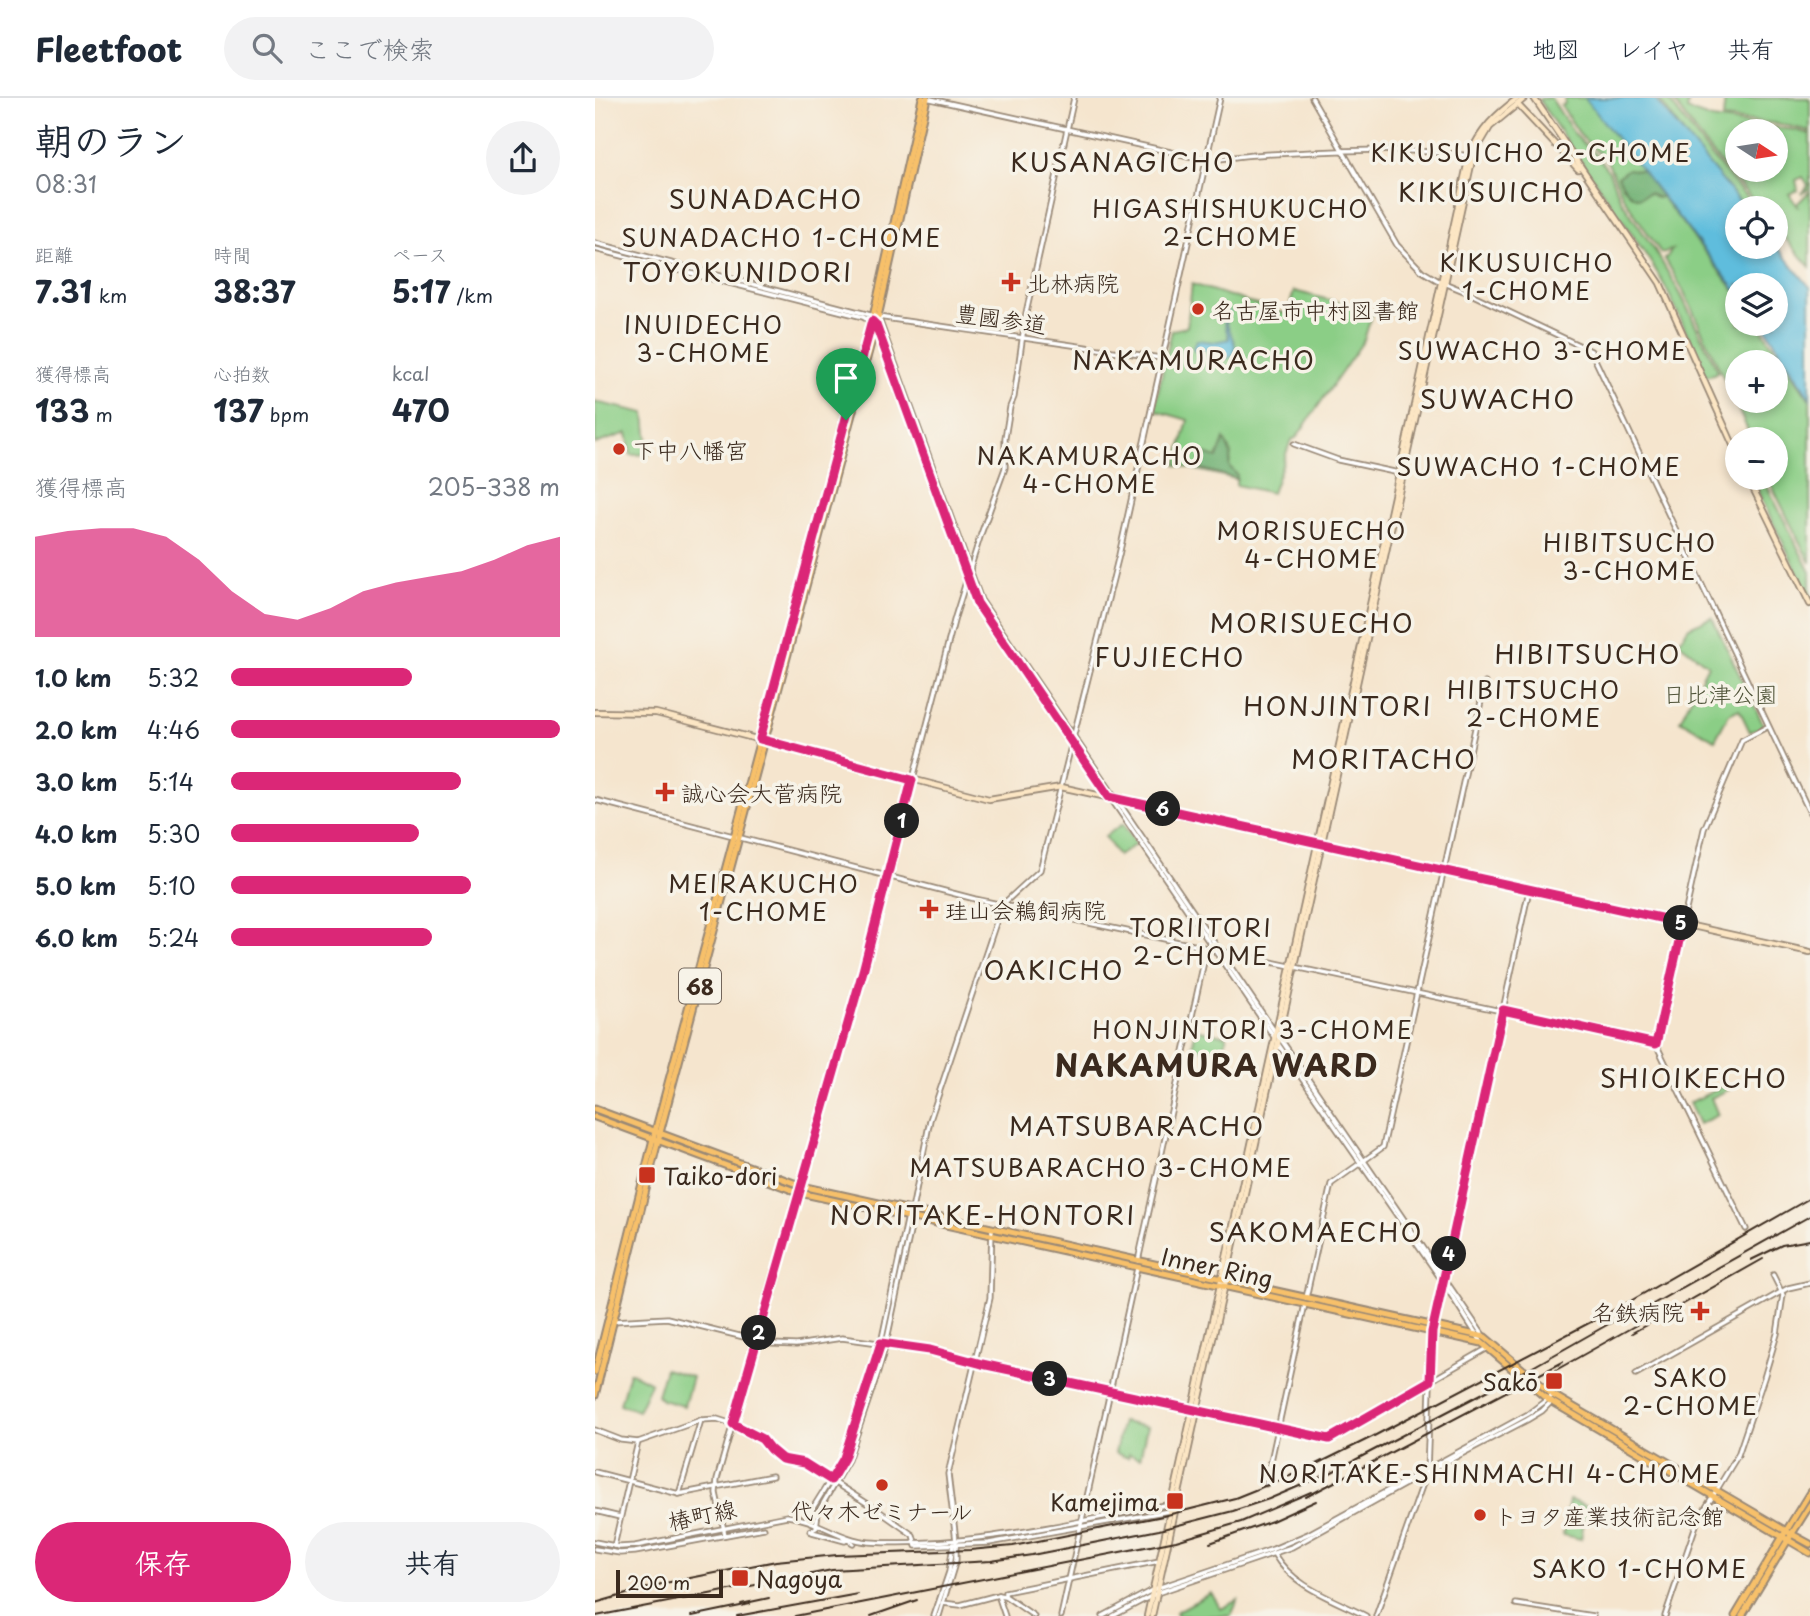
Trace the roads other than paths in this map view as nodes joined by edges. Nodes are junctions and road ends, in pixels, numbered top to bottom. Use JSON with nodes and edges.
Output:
{"nodes":[{"id":1,"x":925,"y":98,"type":"edge"},
{"id":2,"x":1074,"y":98,"type":"edge"},
{"id":3,"x":1220,"y":98,"type":"edge"},
{"id":4,"x":1312,"y":98,"type":"edge"},
{"id":5,"x":1518,"y":98,"type":"edge"},
{"id":6,"x":1525,"y":98,"type":"edge"},
{"id":7,"x":1534,"y":98,"type":"edge"},
{"id":8,"x":1519,"y":106,"type":"dead end"},
{"id":9,"x":1067,"y":129,"type":"junction"},
{"id":10,"x":1344,"y":152,"type":"junction"},
{"id":11,"x":1471,"y":156,"type":"junction"},
{"id":12,"x":1206,"y":160,"type":"junction"},
{"id":13,"x":1584,"y":174,"type":"junction"},
{"id":14,"x":595,"y":243,"type":"edge"},
{"id":15,"x":595,"y":248,"type":"edge"},
{"id":16,"x":1443,"y":283,"type":"junction"},
{"id":17,"x":875,"y":320,"type":"junction"},
{"id":18,"x":1023,"y":338,"type":"junction"},
{"id":19,"x":1161,"y":358,"type":"junction"},
{"id":20,"x":1725,"y":427,"type":"edge"},
{"id":21,"x":1294,"y":444,"type":"dead end"},
{"id":22,"x":1401,"y":473,"type":"junction"},
{"id":23,"x":1754,"y":490,"type":"edge"},
{"id":24,"x":969,"y":572,"type":"junction"},
{"id":25,"x":967,"y":580,"type":"junction"},
{"id":26,"x":1810,"y":604,"type":"edge"},
{"id":27,"x":1485,"y":683,"type":"dead end"},
{"id":28,"x":595,"y":712,"type":"edge"},
{"id":29,"x":1768,"y":727,"type":"junction"},
{"id":30,"x":1073,"y":736,"type":"junction"},
{"id":31,"x":762,"y":740,"type":"junction"},
{"id":32,"x":1072,"y":742,"type":"junction"},
{"id":33,"x":912,"y":780,"type":"junction"},
{"id":34,"x":1061,"y":787,"type":"junction"},
{"id":35,"x":1112,"y":797,"type":"junction"},
{"id":36,"x":595,"y":800,"type":"edge"},
{"id":37,"x":1810,"y":813,"type":"edge"},
{"id":38,"x":737,"y":839,"type":"junction"},
{"id":39,"x":1320,"y":843,"type":"junction"},
{"id":40,"x":1444,"y":871,"type":"junction"},
{"id":41,"x":888,"y":877,"type":"junction"},
{"id":42,"x":1529,"y":890,"type":"junction"},
{"id":43,"x":1002,"y":905,"type":"junction"},
{"id":44,"x":1683,"y":923,"type":"junction"},
{"id":45,"x":1207,"y":948,"type":"junction"},
{"id":46,"x":1214,"y":950,"type":"junction"},
{"id":47,"x":1221,"y":951,"type":"junction"},
{"id":48,"x":1810,"y":951,"type":"edge"},
{"id":49,"x":1293,"y":966,"type":"junction"},
{"id":50,"x":1417,"y":992,"type":"junction"},
{"id":51,"x":1503,"y":1010,"type":"junction"},
{"id":52,"x":1277,"y":1038,"type":"junction"},
{"id":53,"x":1656,"y":1044,"type":"junction"},
{"id":54,"x":595,"y":1109,"type":"edge"},
{"id":55,"x":595,"y":1117,"type":"edge"},
{"id":56,"x":658,"y":1132,"type":"junction"},
{"id":57,"x":656,"y":1140,"type":"junction"},
{"id":58,"x":1362,"y":1161,"type":"junction"},
{"id":59,"x":801,"y":1189,"type":"junction"},
{"id":60,"x":911,"y":1215,"type":"junction"},
{"id":61,"x":1746,"y":1229,"type":"dead end"},
{"id":62,"x":992,"y":1232,"type":"junction"},
{"id":63,"x":1138,"y":1264,"type":"junction"},
{"id":64,"x":1773,"y":1275,"type":"dead end"},
{"id":65,"x":1445,"y":1276,"type":"junction"},
{"id":66,"x":1223,"y":1283,"type":"junction"},
{"id":67,"x":1444,"y":1283,"type":"junction"},
{"id":68,"x":1810,"y":1283,"type":"edge"},
{"id":69,"x":1782,"y":1292,"type":"junction"},
{"id":70,"x":1305,"y":1301,"type":"junction"},
{"id":71,"x":611,"y":1320,"type":"junction"},
{"id":72,"x":1433,"y":1329,"type":"junction"},
{"id":73,"x":1482,"y":1338,"type":"junction"},
{"id":74,"x":757,"y":1340,"type":"junction"},
{"id":75,"x":884,"y":1343,"type":"junction"},
{"id":76,"x":1489,"y":1347,"type":"junction"},
{"id":77,"x":975,"y":1362,"type":"junction"},
{"id":78,"x":595,"y":1373,"type":"edge"},
{"id":79,"x":1636,"y":1374,"type":"dead end"},
{"id":80,"x":1430,"y":1381,"type":"junction"},
{"id":81,"x":1110,"y":1392,"type":"junction"},
{"id":82,"x":595,"y":1396,"type":"edge"},
{"id":83,"x":1550,"y":1399,"type":"junction"},
{"id":84,"x":1195,"y":1410,"type":"junction"},
{"id":85,"x":701,"y":1420,"type":"junction"},
{"id":86,"x":733,"y":1424,"type":"junction"},
{"id":87,"x":1278,"y":1428,"type":"junction"},
{"id":88,"x":595,"y":1430,"type":"edge"},
{"id":89,"x":638,"y":1442,"type":"junction"},
{"id":90,"x":1427,"y":1469,"type":"junction"},
{"id":91,"x":595,"y":1472,"type":"edge"},
{"id":92,"x":772,"y":1476,"type":"dead end"},
{"id":93,"x":629,"y":1481,"type":"junction"},
{"id":94,"x":833,"y":1481,"type":"junction"},
{"id":95,"x":1266,"y":1483,"type":"dead end"},
{"id":96,"x":716,"y":1487,"type":"junction"},
{"id":97,"x":1810,"y":1492,"type":"edge"},
{"id":98,"x":1715,"y":1493,"type":"junction"},
{"id":99,"x":679,"y":1494,"type":"junction"},
{"id":100,"x":1810,"y":1504,"type":"edge"},
{"id":101,"x":1173,"y":1508,"type":"junction"},
{"id":102,"x":595,"y":1511,"type":"edge"},
{"id":103,"x":811,"y":1512,"type":"junction"},
{"id":104,"x":621,"y":1517,"type":"junction"},
{"id":105,"x":806,"y":1519,"type":"junction"},
{"id":106,"x":1081,"y":1521,"type":"junction"},
{"id":107,"x":816,"y":1523,"type":"junction"},
{"id":108,"x":1080,"y":1527,"type":"junction"},
{"id":109,"x":723,"y":1528,"type":"junction"},
{"id":110,"x":764,"y":1528,"type":"dead end"},
{"id":111,"x":725,"y":1535,"type":"junction"},
{"id":112,"x":1787,"y":1535,"type":"junction"},
{"id":113,"x":999,"y":1539,"type":"junction"},
{"id":114,"x":595,"y":1542,"type":"edge"},
{"id":115,"x":955,"y":1543,"type":"junction"},
{"id":116,"x":916,"y":1544,"type":"junction"},
{"id":117,"x":1810,"y":1544,"type":"edge"},
{"id":118,"x":614,"y":1546,"type":"junction"},
{"id":119,"x":595,"y":1549,"type":"edge"},
{"id":120,"x":613,"y":1552,"type":"junction"},
{"id":121,"x":1810,"y":1553,"type":"edge"},
{"id":122,"x":1274,"y":1554,"type":"junction"},
{"id":123,"x":1159,"y":1561,"type":"junction"},
{"id":124,"x":1069,"y":1578,"type":"junction"},
{"id":125,"x":1155,"y":1592,"type":"junction"},
{"id":126,"x":998,"y":1595,"type":"junction"},
{"id":127,"x":1005,"y":1596,"type":"junction"},
{"id":128,"x":942,"y":1602,"type":"junction"},
{"id":129,"x":1516,"y":1604,"type":"dead end"},
{"id":130,"x":937,"y":1616,"type":"edge"},
{"id":131,"x":1005,"y":1616,"type":"edge"},
{"id":132,"x":1034,"y":1616,"type":"edge"},
{"id":133,"x":1061,"y":1616,"type":"edge"},
{"id":134,"x":1103,"y":1616,"type":"edge"},
{"id":135,"x":1113,"y":1616,"type":"edge"},
{"id":136,"x":1149,"y":1616,"type":"edge"},
{"id":137,"x":1366,"y":1616,"type":"edge"},
{"id":138,"x":1376,"y":1616,"type":"edge"},
{"id":139,"x":1593,"y":1616,"type":"edge"},
{"id":140,"x":1665,"y":1616,"type":"edge"},
{"id":141,"x":1735,"y":1616,"type":"edge"},
{"id":142,"x":1742,"y":1616,"type":"edge"}],
"edges":[{"from":1,"to":9,"type":"street"},
{"from":1,"to":17,"type":"main road","number":"68"},
{"from":2,"to":9,"type":"street"},
{"from":3,"to":12,"type":"street"},
{"from":4,"to":10,"type":"street"},
{"from":5,"to":11,"type":"main road"},
{"from":6,"to":11,"type":"main road"},
{"from":7,"to":13,"type":"main road"},
{"from":8,"to":13,"type":"main road"},
{"from":9,"to":12,"type":"street"},
{"from":9,"to":18,"type":"street"},
{"from":10,"to":11,"type":"street"},
{"from":10,"to":12,"type":"street"},
{"from":10,"to":16,"type":"street"},
{"from":11,"to":16,"type":"main road"},
{"from":12,"to":19,"type":"street"},
{"from":13,"to":20,"type":"main road"},
{"from":14,"to":17,"type":"street"},
{"from":15,"to":17,"type":"street"},
{"from":16,"to":22,"type":"main road"},
{"from":16,"to":29,"type":"street"},
{"from":17,"to":18,"type":"street","name":"豊國参道"},
{"from":17,"to":24,"type":"street"},
{"from":17,"to":25,"type":"street"},
{"from":17,"to":31,"type":"main road","number":"68"},
{"from":18,"to":19,"type":"street","name":"豊國参道"},
{"from":18,"to":24,"type":"street"},
{"from":19,"to":30,"type":"street"},
{"from":21,"to":22,"type":"street"},
{"from":22,"to":39,"type":"main road"},
{"from":23,"to":26,"type":"main road"},
{"from":24,"to":25,"type":"street"},
{"from":24,"to":30,"type":"street"},
{"from":25,"to":32,"type":"street"},
{"from":25,"to":33,"type":"street"},
{"from":27,"to":40,"type":"street"},
{"from":28,"to":31,"type":"main road"},
{"from":29,"to":37,"type":"street"},
{"from":29,"to":44,"type":"street"},
{"from":30,"to":32,"type":"street"},
{"from":30,"to":35,"type":"street"},
{"from":31,"to":33,"type":"main road"},
{"from":31,"to":38,"type":"main road","number":"68"},
{"from":32,"to":34,"type":"street"},
{"from":32,"to":35,"type":"street"},
{"from":33,"to":34,"type":"main road"},
{"from":33,"to":41,"type":"street"},
{"from":34,"to":35,"type":"main road"},
{"from":34,"to":43,"type":"street"},
{"from":35,"to":39,"type":"main road"},
{"from":35,"to":46,"type":"street"},
{"from":35,"to":47,"type":"street"},
{"from":36,"to":38,"type":"street"},
{"from":38,"to":41,"type":"street"},
{"from":38,"to":56,"type":"main road","number":"68"},
{"from":39,"to":40,"type":"main road"},
{"from":39,"to":49,"type":"main road"},
{"from":40,"to":42,"type":"main road"},
{"from":40,"to":50,"type":"street"},
{"from":41,"to":43,"type":"street"},
{"from":41,"to":59,"type":"street"},
{"from":42,"to":44,"type":"main road"},
{"from":42,"to":51,"type":"street"},
{"from":43,"to":45,"type":"street"},
{"from":43,"to":60,"type":"street"},
{"from":44,"to":48,"type":"main road"},
{"from":44,"to":53,"type":"street"},
{"from":45,"to":46,"type":"street"},
{"from":45,"to":63,"type":"street"},
{"from":46,"to":47,"type":"street"},
{"from":46,"to":52,"type":"street"},
{"from":47,"to":49,"type":"street"},
{"from":47,"to":52,"type":"street"},
{"from":49,"to":50,"type":"street"},
{"from":49,"to":52,"type":"main road"},
{"from":50,"to":51,"type":"street"},
{"from":50,"to":58,"type":"street"},
{"from":51,"to":53,"type":"street"},
{"from":51,"to":65,"type":"street"},
{"from":52,"to":58,"type":"street"},
{"from":52,"to":66,"type":"main road"},
{"from":53,"to":61,"type":"street"},
{"from":54,"to":56,"type":"main road","name":"Inner Ring"},
{"from":55,"to":57,"type":"main road","name":"Inner Ring"},
{"from":56,"to":57,"type":"main road","number":"68"},
{"from":56,"to":59,"type":"main road","name":"Inner Ring"},
{"from":57,"to":59,"type":"main road","name":"Inner Ring"},
{"from":57,"to":71,"type":"main road","number":"68"},
{"from":58,"to":65,"type":"street"},
{"from":58,"to":67,"type":"street"},
{"from":58,"to":70,"type":"street"},
{"from":59,"to":60,"type":"main road","name":"Inner Ring"},
{"from":59,"to":74,"type":"street"},
{"from":60,"to":62,"type":"main road","name":"Inner Ring"},
{"from":60,"to":75,"type":"street"},
{"from":62,"to":63,"type":"main road","name":"Inner Ring"},
{"from":62,"to":77,"type":"street"},
{"from":63,"to":66,"type":"main road","name":"Inner Ring"},
{"from":63,"to":81,"type":"street"},
{"from":64,"to":69,"type":"street"},
{"from":65,"to":67,"type":"street"},
{"from":65,"to":73,"type":"street"},
{"from":66,"to":70,"type":"main road","name":"Inner Ring"},
{"from":66,"to":84,"type":"main road"},
{"from":67,"to":72,"type":"street"},
{"from":67,"to":73,"type":"street"},
{"from":68,"to":69,"type":"street"},
{"from":69,"to":79,"type":"street"},
{"from":69,"to":98,"type":"street"},
{"from":70,"to":72,"type":"main road","name":"Inner Ring"},
{"from":70,"to":87,"type":"street"},
{"from":71,"to":74,"type":"street"},
{"from":71,"to":78,"type":"main road","number":"68"},
{"from":71,"to":82,"type":"main road","number":"68"},
{"from":72,"to":73,"type":"main road","name":"Inner Ring"},
{"from":72,"to":80,"type":"street"},
{"from":73,"to":76,"type":"main road","name":"Inner Ring"},
{"from":73,"to":83,"type":"main road","name":"Inner Ring"},
{"from":74,"to":75,"type":"street"},
{"from":74,"to":86,"type":"street"},
{"from":75,"to":77,"type":"street"},
{"from":75,"to":94,"type":"street"},
{"from":76,"to":80,"type":"street"},
{"from":76,"to":83,"type":"main road","name":"Inner Ring"},
{"from":77,"to":81,"type":"street"},
{"from":77,"to":115,"type":"street"},
{"from":80,"to":87,"type":"street"},
{"from":80,"to":90,"type":"street"},
{"from":81,"to":84,"type":"street"},
{"from":81,"to":106,"type":"street"},
{"from":83,"to":90,"type":"street"},
{"from":83,"to":98,"type":"main road","name":"Inner Ring"},
{"from":84,"to":87,"type":"street"},
{"from":84,"to":101,"type":"main road"},
{"from":85,"to":86,"type":"street"},
{"from":85,"to":89,"type":"street"},
{"from":85,"to":99,"type":"street"},
{"from":86,"to":94,"type":"street"},
{"from":86,"to":96,"type":"street"},
{"from":87,"to":95,"type":"street"},
{"from":88,"to":89,"type":"street"},
{"from":89,"to":93,"type":"street"},
{"from":90,"to":122,"type":"street"},
{"from":90,"to":125,"type":"street"},
{"from":90,"to":138,"type":"street"},
{"from":91,"to":93,"type":"street"},
{"from":92,"to":96,"type":"street"},
{"from":93,"to":99,"type":"street"},
{"from":93,"to":104,"type":"street"},
{"from":94,"to":103,"type":"street"},
{"from":94,"to":107,"type":"street"},
{"from":94,"to":116,"type":"street"},
{"from":96,"to":99,"type":"street"},
{"from":96,"to":109,"type":"street"},
{"from":97,"to":112,"type":"main road"},
{"from":98,"to":112,"type":"main road","name":"Inner Ring"},
{"from":98,"to":140,"type":"street"},
{"from":100,"to":112,"type":"main road"},
{"from":101,"to":106,"type":"street"},
{"from":101,"to":108,"type":"street"},
{"from":101,"to":123,"type":"main road"},
{"from":101,"to":125,"type":"main road"},
{"from":102,"to":104,"type":"street"},
{"from":103,"to":105,"type":"street"},
{"from":103,"to":107,"type":"street"},
{"from":104,"to":118,"type":"street"},
{"from":105,"to":107,"type":"street","name":"椿町線"},
{"from":105,"to":109,"type":"street","name":"椿町線"},
{"from":106,"to":108,"type":"street"},
{"from":106,"to":113,"type":"street"},
{"from":107,"to":107,"type":"street"},
{"from":107,"to":116,"type":"street"},
{"from":108,"to":113,"type":"street"},
{"from":108,"to":124,"type":"street"},
{"from":109,"to":111,"type":"street"},
{"from":109,"to":118,"type":"street","name":"椿町線"},
{"from":110,"to":111,"type":"street","name":"椿町線"},
{"from":111,"to":120,"type":"street","name":"椿町線"},
{"from":112,"to":117,"type":"main road"},
{"from":112,"to":121,"type":"main road"},
{"from":112,"to":141,"type":"main road"},
{"from":112,"to":142,"type":"main road"},
{"from":113,"to":115,"type":"street"},
{"from":114,"to":118,"type":"street","name":"椿町線"},
{"from":115,"to":116,"type":"street"},
{"from":115,"to":128,"type":"street"},
{"from":118,"to":120,"type":"street"},
{"from":119,"to":120,"type":"street","name":"椿町線"},
{"from":122,"to":125,"type":"street"},
{"from":122,"to":137,"type":"street"},
{"from":123,"to":124,"type":"street"},
{"from":123,"to":125,"type":"main road"},
{"from":124,"to":127,"type":"street"},
{"from":124,"to":133,"type":"street"},
{"from":125,"to":134,"type":"street"},
{"from":125,"to":135,"type":"street"},
{"from":125,"to":136,"type":"main road"},
{"from":126,"to":127,"type":"street"},
{"from":126,"to":128,"type":"street"},
{"from":126,"to":131,"type":"street"},
{"from":127,"to":132,"type":"street"},
{"from":128,"to":130,"type":"street"},
{"from":129,"to":139,"type":"street"}]}
